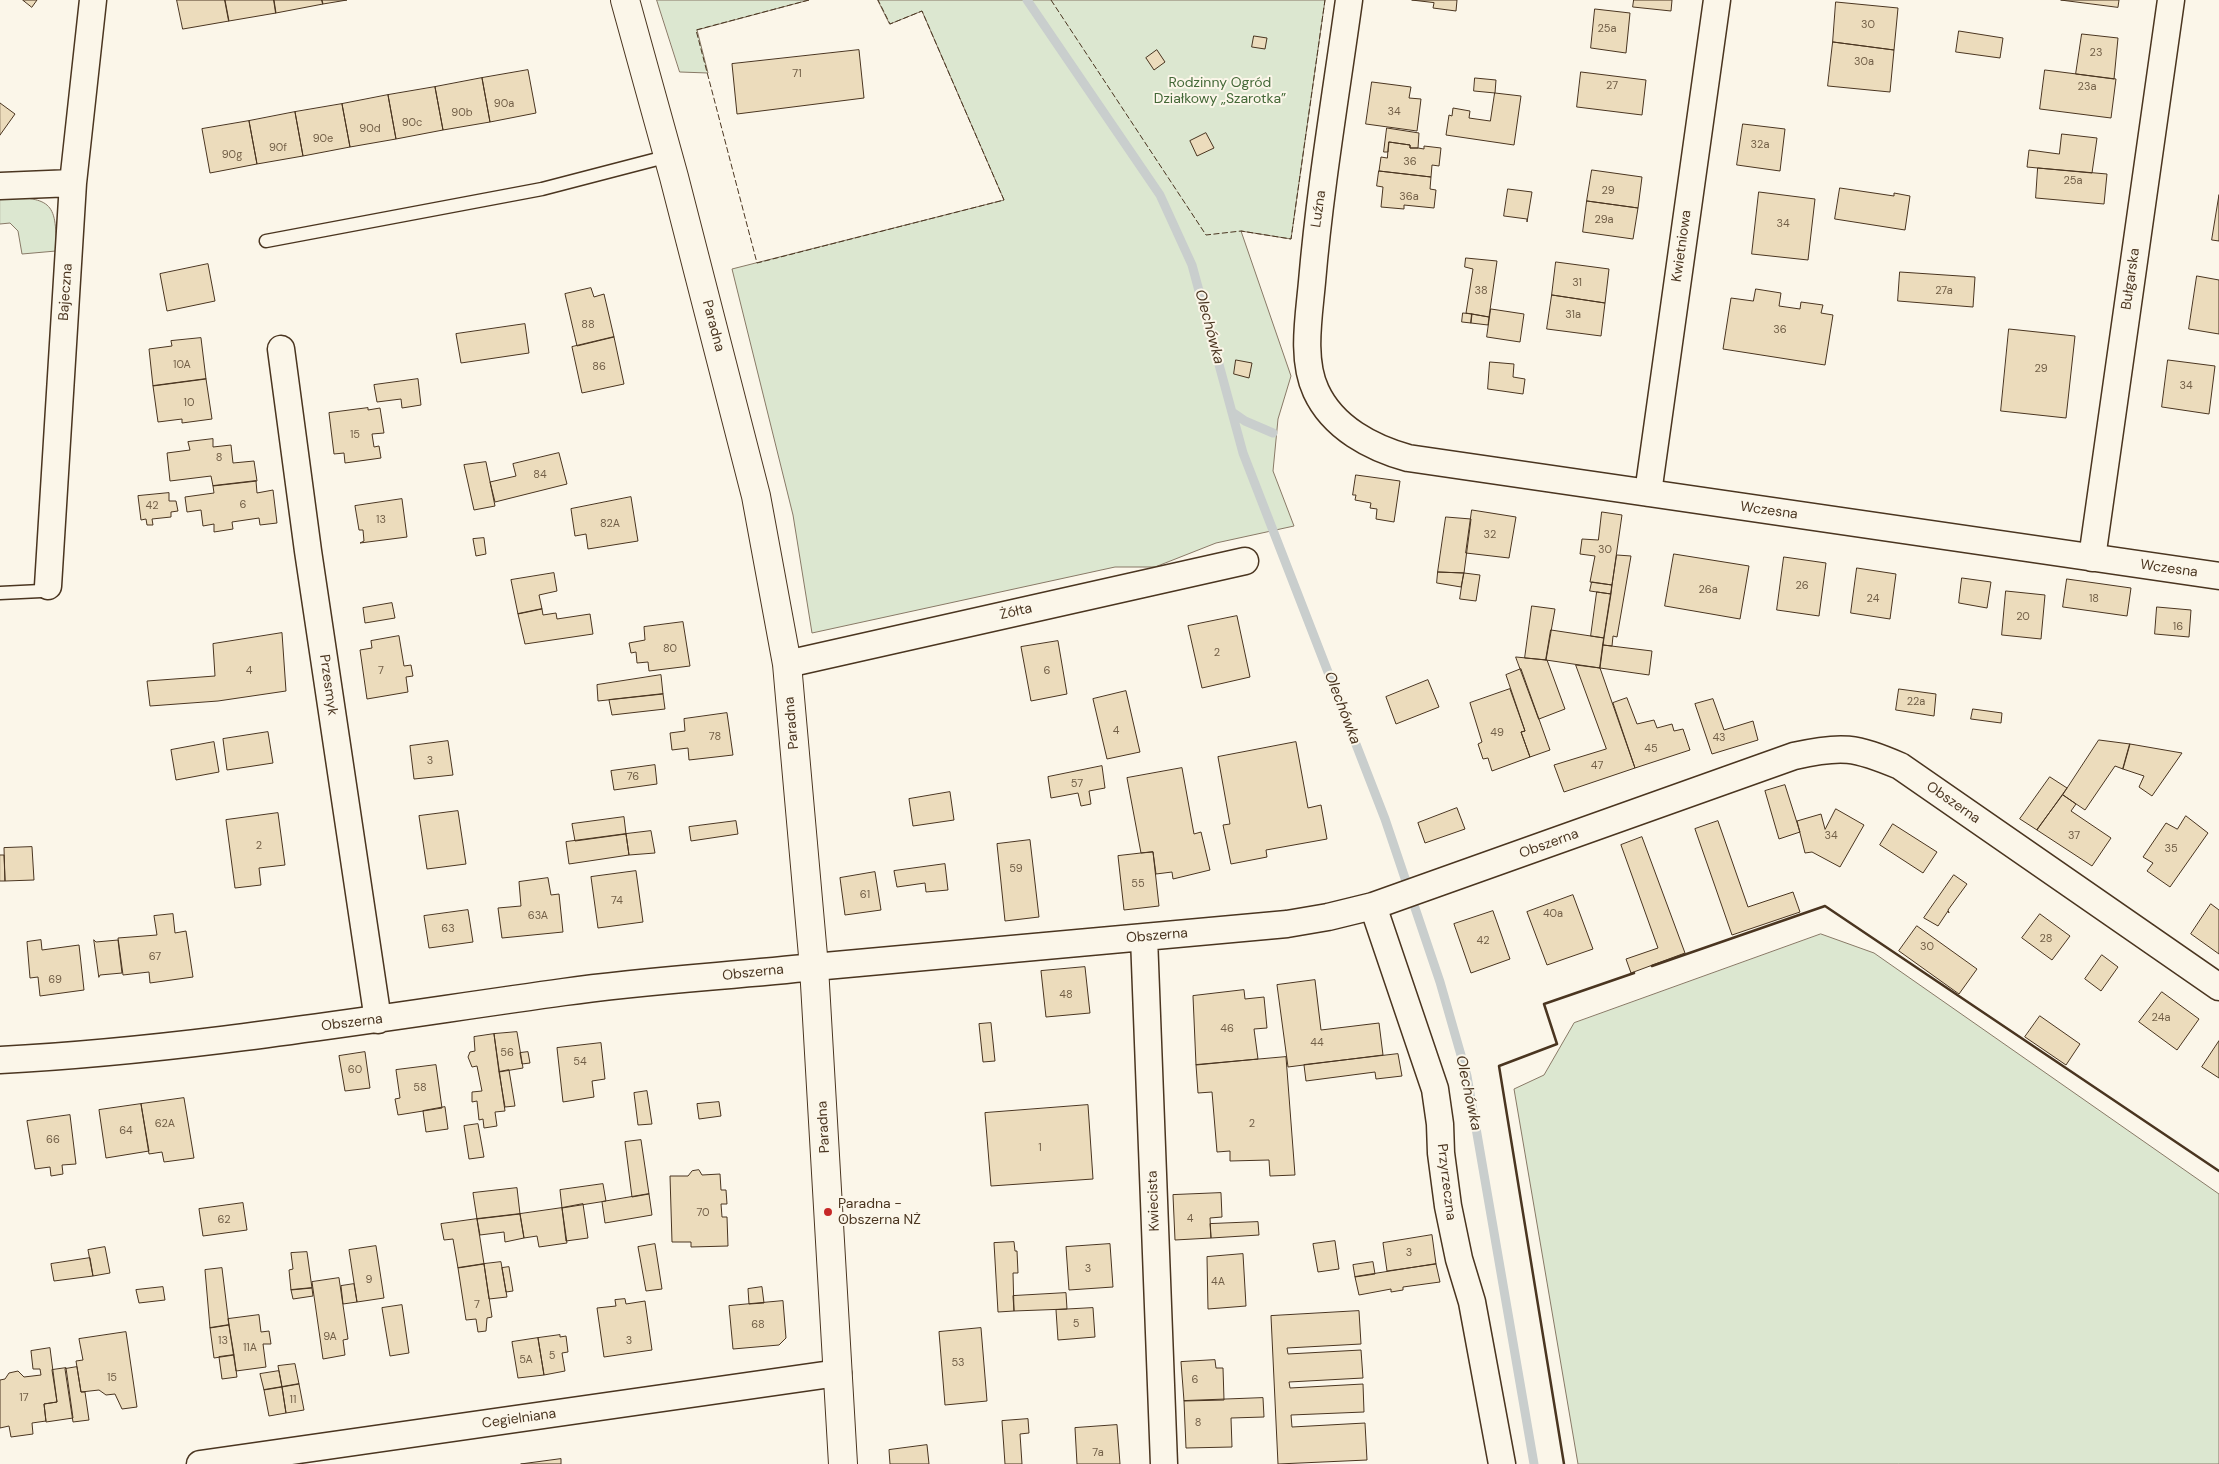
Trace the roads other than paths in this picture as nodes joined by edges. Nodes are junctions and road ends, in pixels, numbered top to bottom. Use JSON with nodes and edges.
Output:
{"nodes":[{"id":1,"x":93,"y":0,"type":"edge"},
{"id":2,"x":625,"y":0,"type":"edge"},
{"id":3,"x":1349,"y":0,"type":"edge"},
{"id":4,"x":1717,"y":0,"type":"edge"},
{"id":5,"x":2171,"y":0,"type":"edge"},
{"id":6,"x":668,"y":156,"type":"junction"},
{"id":7,"x":74,"y":183,"type":"junction"},
{"id":8,"x":0,"y":186,"type":"edge"},
{"id":9,"x":266,"y":241,"type":"dead end"},
{"id":10,"x":281,"y":349,"type":"dead end"},
{"id":11,"x":1331,"y":414,"type":"joint"},
{"id":12,"x":1648,"y":493,"type":"junction"},
{"id":13,"x":2092,"y":558,"type":"junction"},
{"id":14,"x":1245,"y":561,"type":"dead end"},
{"id":15,"x":2219,"y":576,"type":"edge"},
{"id":16,"x":48,"y":586,"type":"joint"},
{"id":17,"x":0,"y":593,"type":"edge"},
{"id":18,"x":787,"y":664,"type":"junction"},
{"id":19,"x":1380,"y":903,"type":"junction"},
{"id":20,"x":1144,"y":938,"type":"junction"},
{"id":21,"x":814,"y":966,"type":"junction"},
{"id":22,"x":2219,"y":987,"type":"edge"},
{"id":23,"x":378,"y":1020,"type":"junction"},
{"id":24,"x":0,"y":1060,"type":"edge"},
{"id":25,"x":838,"y":1373,"type":"junction"},
{"id":26,"x":200,"y":1464,"type":"edge"},
{"id":27,"x":843,"y":1464,"type":"edge"},
{"id":28,"x":1164,"y":1464,"type":"edge"},
{"id":29,"x":1502,"y":1464,"type":"edge"}],
"edges":[{"from":1,"to":7,"type":"street","name":"Bajeczna"},
{"from":2,"to":6,"type":"street","name":"Paradna"},
{"from":3,"to":11,"type":"street","name":"Luźna"},
{"from":4,"to":12,"type":"street","name":"Kwietniowa"},
{"from":5,"to":13,"type":"street","name":"Bułgarska"},
{"from":6,"to":9,"type":"lane"},
{"from":6,"to":18,"type":"street","name":"Paradna"},
{"from":7,"to":8,"type":"street"},
{"from":7,"to":16,"type":"street","name":"Bajeczna"},
{"from":10,"to":23,"type":"street","name":"Przesmyk"},
{"from":11,"to":12,"type":"street","name":"Wczesna"},
{"from":12,"to":13,"type":"street","name":"Wczesna"},
{"from":13,"to":15,"type":"street","name":"Wczesna"},
{"from":14,"to":18,"type":"street","name":"Żółta"},
{"from":16,"to":17,"type":"lane"},
{"from":18,"to":21,"type":"street","name":"Paradna"},
{"from":19,"to":20,"type":"street","name":"Obszerna"},
{"from":19,"to":22,"type":"street","name":"Obszerna"},
{"from":19,"to":29,"type":"street","name":"Przyrzeczna"},
{"from":20,"to":21,"type":"street","name":"Obszerna"},
{"from":20,"to":28,"type":"street","name":"Kwiecista"},
{"from":21,"to":23,"type":"street","name":"Obszerna"},
{"from":21,"to":25,"type":"street","name":"Paradna"},
{"from":23,"to":24,"type":"street","name":"Obszerna"},
{"from":25,"to":26,"type":"street","name":"Cegielniana"},
{"from":25,"to":27,"type":"street","name":"Paradna"}]}
